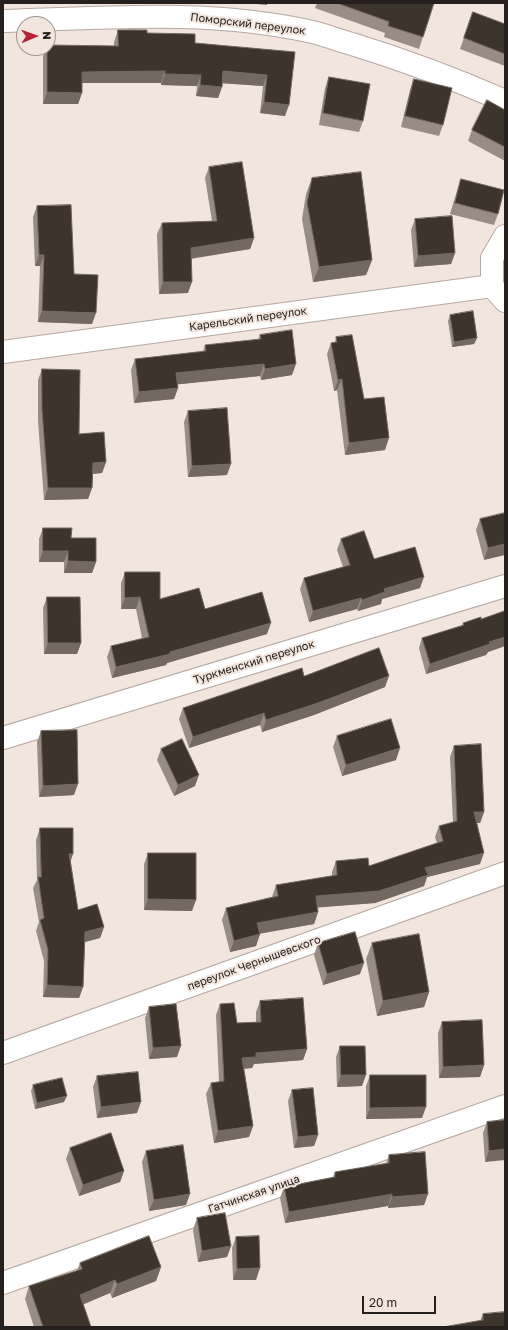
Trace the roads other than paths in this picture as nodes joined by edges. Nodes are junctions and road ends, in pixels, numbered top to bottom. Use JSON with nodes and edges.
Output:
{"nodes":[{"id":1,"x":3,"y":21,"type":"edge"},
{"id":2,"x":505,"y":101,"type":"edge"},
{"id":3,"x":505,"y":236,"type":"edge"},
{"id":4,"x":499,"y":293,"type":"edge"},
{"id":5,"x":3,"y":352,"type":"edge"},
{"id":6,"x":505,"y":586,"type":"edge"},
{"id":7,"x":3,"y":738,"type":"edge"},
{"id":8,"x":505,"y":873,"type":"edge"},
{"id":9,"x":3,"y":1053,"type":"edge"},
{"id":10,"x":505,"y":1106,"type":"edge"},
{"id":11,"x":3,"y":1283,"type":"edge"}],
"edges":[{"from":1,"to":2,"type":"street","name":"Поморский переулок"},
{"from":3,"to":4,"type":"street"},
{"from":4,"to":5,"type":"street","name":"Карельский переулок"},
{"from":6,"to":7,"type":"street","name":"Туркменский переулок"},
{"from":8,"to":9,"type":"street","name":"переулок Чернышевского"},
{"from":10,"to":11,"type":"street","name":"Гатчинская улица"}]}
